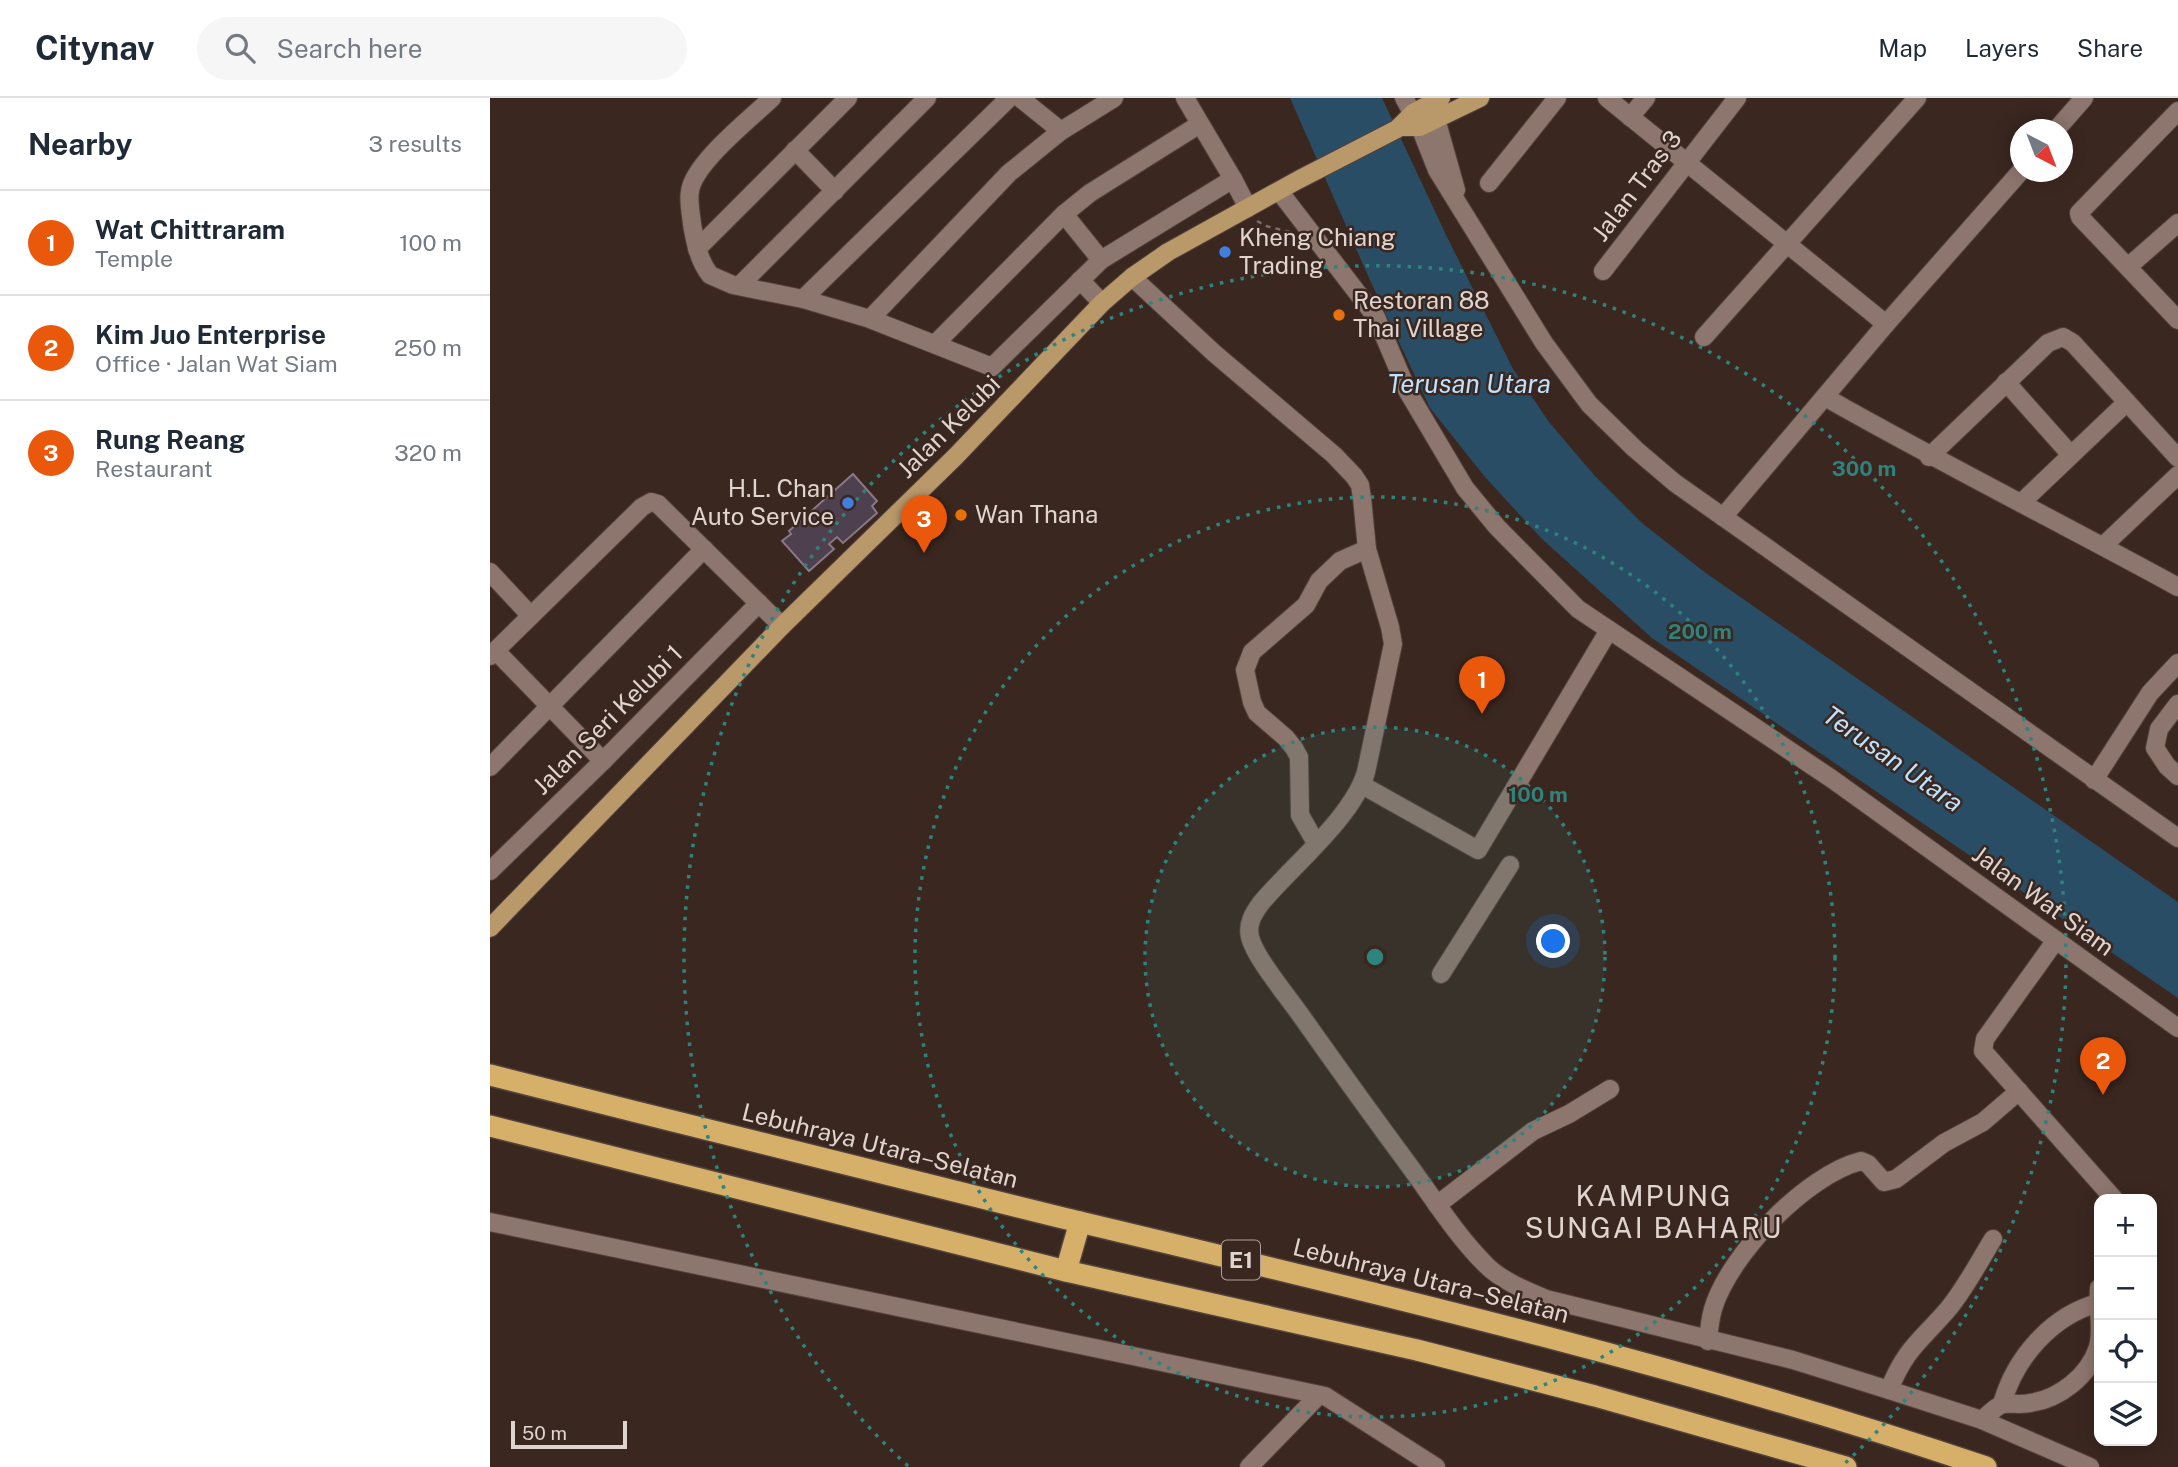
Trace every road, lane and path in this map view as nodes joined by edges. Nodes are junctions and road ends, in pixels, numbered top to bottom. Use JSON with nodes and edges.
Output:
{"nodes":[{"id":1,"x":772,"y":98,"type":"edge"},
{"id":2,"x":848,"y":98,"type":"edge"},
{"id":3,"x":927,"y":98,"type":"edge"},
{"id":4,"x":1009,"y":98,"type":"edge"},
{"id":5,"x":1020,"y":98,"type":"edge"},
{"id":6,"x":1114,"y":98,"type":"edge"},
{"id":7,"x":1185,"y":98,"type":"edge"},
{"id":8,"x":1480,"y":98,"type":"edge"},
{"id":9,"x":1557,"y":98,"type":"edge"},
{"id":10,"x":1607,"y":98,"type":"edge"},
{"id":11,"x":1646,"y":98,"type":"edge"},
{"id":12,"x":1737,"y":98,"type":"edge"},
{"id":13,"x":1917,"y":98,"type":"edge"},
{"id":14,"x":2084,"y":98,"type":"edge"},
{"id":15,"x":1424,"y":108,"type":"edge"},
{"id":16,"x":2178,"y":111,"type":"edge"},
{"id":17,"x":1630,"y":117,"type":"junction"},
{"id":18,"x":2066,"y":119,"type":"edge"},
{"id":19,"x":1200,"y":124,"type":"junction"},
{"id":20,"x":1061,"y":131,"type":"junction"},
{"id":21,"x":795,"y":150,"type":"junction"},
{"id":22,"x":1685,"y":163,"type":"junction"},
{"id":23,"x":1233,"y":179,"type":"junction"},
{"id":24,"x":2010,"y":182,"type":"edge"},
{"id":25,"x":1489,"y":183,"type":"dead end"},
{"id":26,"x":835,"y":191,"type":"junction"},
{"id":27,"x":1279,"y":191,"type":"junction"},
{"id":28,"x":1248,"y":208,"type":"junction"},
{"id":29,"x":1064,"y":214,"type":"junction"},
{"id":30,"x":2178,"y":223,"type":"edge"},
{"id":31,"x":1314,"y":237,"type":"junction"},
{"id":32,"x":1787,"y":245,"type":"junction"},
{"id":33,"x":697,"y":249,"type":"junction"},
{"id":34,"x":1101,"y":260,"type":"junction"},
{"id":35,"x":2129,"y":266,"type":"junction"},
{"id":36,"x":1603,"y":271,"type":"dead end"},
{"id":37,"x":1132,"y":277,"type":"junction"},
{"id":38,"x":1080,"y":279,"type":"junction"},
{"id":39,"x":740,"y":285,"type":"junction"},
{"id":40,"x":803,"y":299,"type":"junction"},
{"id":41,"x":1102,"y":303,"type":"junction"},
{"id":42,"x":870,"y":319,"type":"junction"},
{"id":43,"x":2178,"y":320,"type":"edge"},
{"id":44,"x":1886,"y":324,"type":"junction"},
{"id":45,"x":1704,"y":337,"type":"dead end"},
{"id":46,"x":935,"y":344,"type":"junction"},
{"id":47,"x":2006,"y":382,"type":"junction"},
{"id":48,"x":1825,"y":397,"type":"junction"},
{"id":49,"x":2127,"y":402,"type":"junction"},
{"id":50,"x":2071,"y":454,"type":"junction"},
{"id":51,"x":1929,"y":457,"type":"junction"},
{"id":52,"x":2178,"y":458,"type":"edge"},
{"id":53,"x":2178,"y":475,"type":"edge"},
{"id":54,"x":2021,"y":503,"type":"junction"},
{"id":55,"x":1723,"y":517,"type":"junction"},
{"id":56,"x":2103,"y":546,"type":"junction"},
{"id":57,"x":1367,"y":549,"type":"junction"},
{"id":58,"x":704,"y":550,"type":"junction"},
{"id":59,"x":490,"y":572,"type":"edge"},
{"id":60,"x":2178,"y":587,"type":"edge"},
{"id":61,"x":760,"y":603,"type":"junction"},
{"id":62,"x":531,"y":616,"type":"junction"},
{"id":63,"x":782,"y":626,"type":"junction"},
{"id":64,"x":1609,"y":631,"type":"junction"},
{"id":65,"x":493,"y":653,"type":"edge"},
{"id":66,"x":2178,"y":663,"type":"edge"},
{"id":67,"x":2178,"y":704,"type":"edge"},
{"id":68,"x":551,"y":707,"type":"junction"},
{"id":69,"x":603,"y":761,"type":"junction"},
{"id":70,"x":490,"y":766,"type":"edge"},
{"id":71,"x":2178,"y":775,"type":"edge"},
{"id":72,"x":2094,"y":780,"type":"junction"},
{"id":73,"x":1362,"y":785,"type":"junction"},
{"id":74,"x":2178,"y":838,"type":"edge"},
{"id":75,"x":1316,"y":843,"type":"junction"},
{"id":76,"x":1510,"y":865,"type":"dead end"},
{"id":77,"x":490,"y":871,"type":"edge"},
{"id":78,"x":490,"y":928,"type":"edge"},
{"id":79,"x":2056,"y":940,"type":"junction"},
{"id":80,"x":1441,"y":974,"type":"dead end"},
{"id":81,"x":2178,"y":1028,"type":"edge"},
{"id":82,"x":490,"y":1074,"type":"edge"},
{"id":83,"x":1609,"y":1089,"type":"dead end"},
{"id":84,"x":2019,"y":1091,"type":"junction"},
{"id":85,"x":490,"y":1126,"type":"edge"},
{"id":86,"x":2110,"y":1194,"type":"edge"},
{"id":87,"x":1437,"y":1205,"type":"junction"},
{"id":88,"x":490,"y":1222,"type":"edge"},
{"id":89,"x":1080,"y":1222,"type":"junction"},
{"id":90,"x":1993,"y":1239,"type":"dead end"},
{"id":91,"x":1066,"y":1271,"type":"junction"},
{"id":92,"x":2094,"y":1298,"type":"edge"},
{"id":93,"x":2099,"y":1320,"type":"edge"},
{"id":94,"x":1708,"y":1340,"type":"junction"},
{"id":95,"x":1889,"y":1390,"type":"junction"},
{"id":96,"x":1319,"y":1395,"type":"junction"},
{"id":97,"x":2003,"y":1404,"type":"junction"},
{"id":98,"x":1982,"y":1420,"type":"junction"},
{"id":99,"x":1249,"y":1467,"type":"edge"},
{"id":100,"x":1436,"y":1467,"type":"edge"},
{"id":101,"x":1846,"y":1467,"type":"edge"},
{"id":102,"x":1986,"y":1467,"type":"edge"},
{"id":103,"x":2090,"y":1467,"type":"edge"}],
"edges":[{"from":1,"to":33,"type":"street"},
{"from":2,"to":21,"type":"street"},
{"from":3,"to":26,"type":"street"},
{"from":4,"to":40,"type":"street"},
{"from":5,"to":20,"type":"street"},
{"from":6,"to":20,"type":"street"},
{"from":7,"to":19,"type":"street"},
{"from":8,"to":15,"type":"main road","name":"Jalan Kelubi"},
{"from":9,"to":25,"type":"street"},
{"from":10,"to":17,"type":"street"},
{"from":11,"to":17,"type":"street"},
{"from":12,"to":22,"type":"street","name":"Jalan Tras 3"},
{"from":13,"to":32,"type":"street"},
{"from":14,"to":18,"type":"street"},
{"from":15,"to":27,"type":"main road","name":"Jalan Kelubi"},
{"from":15,"to":55,"type":"street"},
{"from":16,"to":35,"type":"street"},
{"from":17,"to":22,"type":"street"},
{"from":19,"to":23,"type":"street"},
{"from":19,"to":29,"type":"street"},
{"from":20,"to":42,"type":"street"},
{"from":21,"to":26,"type":"street"},
{"from":21,"to":33,"type":"street"},
{"from":22,"to":32,"type":"street"},
{"from":22,"to":36,"type":"street","name":"Jalan Tras 3"},
{"from":23,"to":28,"type":"street"},
{"from":23,"to":34,"type":"street"},
{"from":24,"to":44,"type":"street"},
{"from":26,"to":39,"type":"street"},
{"from":27,"to":28,"type":"main road","name":"Jalan Kelubi"},
{"from":27,"to":31,"type":"street","name":"Jalan Wat Siam"},
{"from":28,"to":31,"type":"path"},
{"from":28,"to":37,"type":"main road","name":"Jalan Kelubi"},
{"from":29,"to":34,"type":"street"},
{"from":29,"to":46,"type":"street"},
{"from":30,"to":35,"type":"street"},
{"from":31,"to":64,"type":"street","name":"Jalan Wat Siam"},
{"from":32,"to":44,"type":"street"},
{"from":32,"to":45,"type":"street"},
{"from":33,"to":39,"type":"street"},
{"from":34,"to":38,"type":"street"},
{"from":35,"to":43,"type":"street"},
{"from":37,"to":41,"type":"main road","name":"Jalan Kelubi"},
{"from":37,"to":57,"type":"street"},
{"from":38,"to":41,"type":"street"},
{"from":38,"to":46,"type":"street"},
{"from":39,"to":40,"type":"street"},
{"from":40,"to":42,"type":"street"},
{"from":41,"to":63,"type":"main road","name":"Jalan Kelubi"},
{"from":42,"to":46,"type":"street"},
{"from":44,"to":48,"type":"street"},
{"from":47,"to":49,"type":"street"},
{"from":47,"to":50,"type":"street"},
{"from":47,"to":51,"type":"street"},
{"from":48,"to":51,"type":"street"},
{"from":48,"to":55,"type":"street"},
{"from":49,"to":50,"type":"street"},
{"from":49,"to":52,"type":"street"},
{"from":50,"to":54,"type":"street"},
{"from":51,"to":54,"type":"street"},
{"from":53,"to":56,"type":"street"},
{"from":54,"to":56,"type":"street"},
{"from":55,"to":72,"type":"street"},
{"from":56,"to":60,"type":"street"},
{"from":57,"to":73,"type":"street"},
{"from":57,"to":75,"type":"street"},
{"from":58,"to":61,"type":"street"},
{"from":58,"to":62,"type":"street"},
{"from":58,"to":68,"type":"street"},
{"from":59,"to":62,"type":"street"},
{"from":61,"to":63,"type":"street"},
{"from":61,"to":69,"type":"street","name":"Jalan Seri Kelubi 1"},
{"from":62,"to":65,"type":"street"},
{"from":63,"to":78,"type":"main road","name":"Jalan Kelubi"},
{"from":64,"to":73,"type":"street"},
{"from":64,"to":79,"type":"street","name":"Jalan Wat Siam"},
{"from":65,"to":68,"type":"street"},
{"from":66,"to":72,"type":"street"},
{"from":67,"to":71,"type":"street"},
{"from":68,"to":69,"type":"street"},
{"from":68,"to":70,"type":"street"},
{"from":69,"to":77,"type":"street","name":"Jalan Seri Kelubi 1"},
{"from":72,"to":74,"type":"street"},
{"from":73,"to":75,"type":"street"},
{"from":75,"to":87,"type":"street"},
{"from":76,"to":80,"type":"street"},
{"from":79,"to":81,"type":"street","name":"Jalan Wat Siam"},
{"from":79,"to":84,"type":"street"},
{"from":82,"to":89,"type":"highway","name":"Lebuhraya Utara–Selatan","number":"E1"},
{"from":83,"to":87,"type":"street"},
{"from":84,"to":86,"type":"street"},
{"from":84,"to":94,"type":"street"},
{"from":85,"to":91,"type":"highway","number":"E1"},
{"from":87,"to":94,"type":"street"},
{"from":88,"to":96,"type":"street"},
{"from":89,"to":91,"type":"highway"},
{"from":89,"to":102,"type":"highway","name":"Lebuhraya Utara–Selatan","number":"E1"},
{"from":90,"to":95,"type":"street"},
{"from":91,"to":101,"type":"highway","number":"E1"},
{"from":92,"to":97,"type":"street"},
{"from":93,"to":97,"type":"street"},
{"from":94,"to":95,"type":"street"},
{"from":95,"to":98,"type":"street"},
{"from":96,"to":99,"type":"street"},
{"from":96,"to":100,"type":"street"},
{"from":97,"to":98,"type":"street"},
{"from":98,"to":103,"type":"street"}]}
